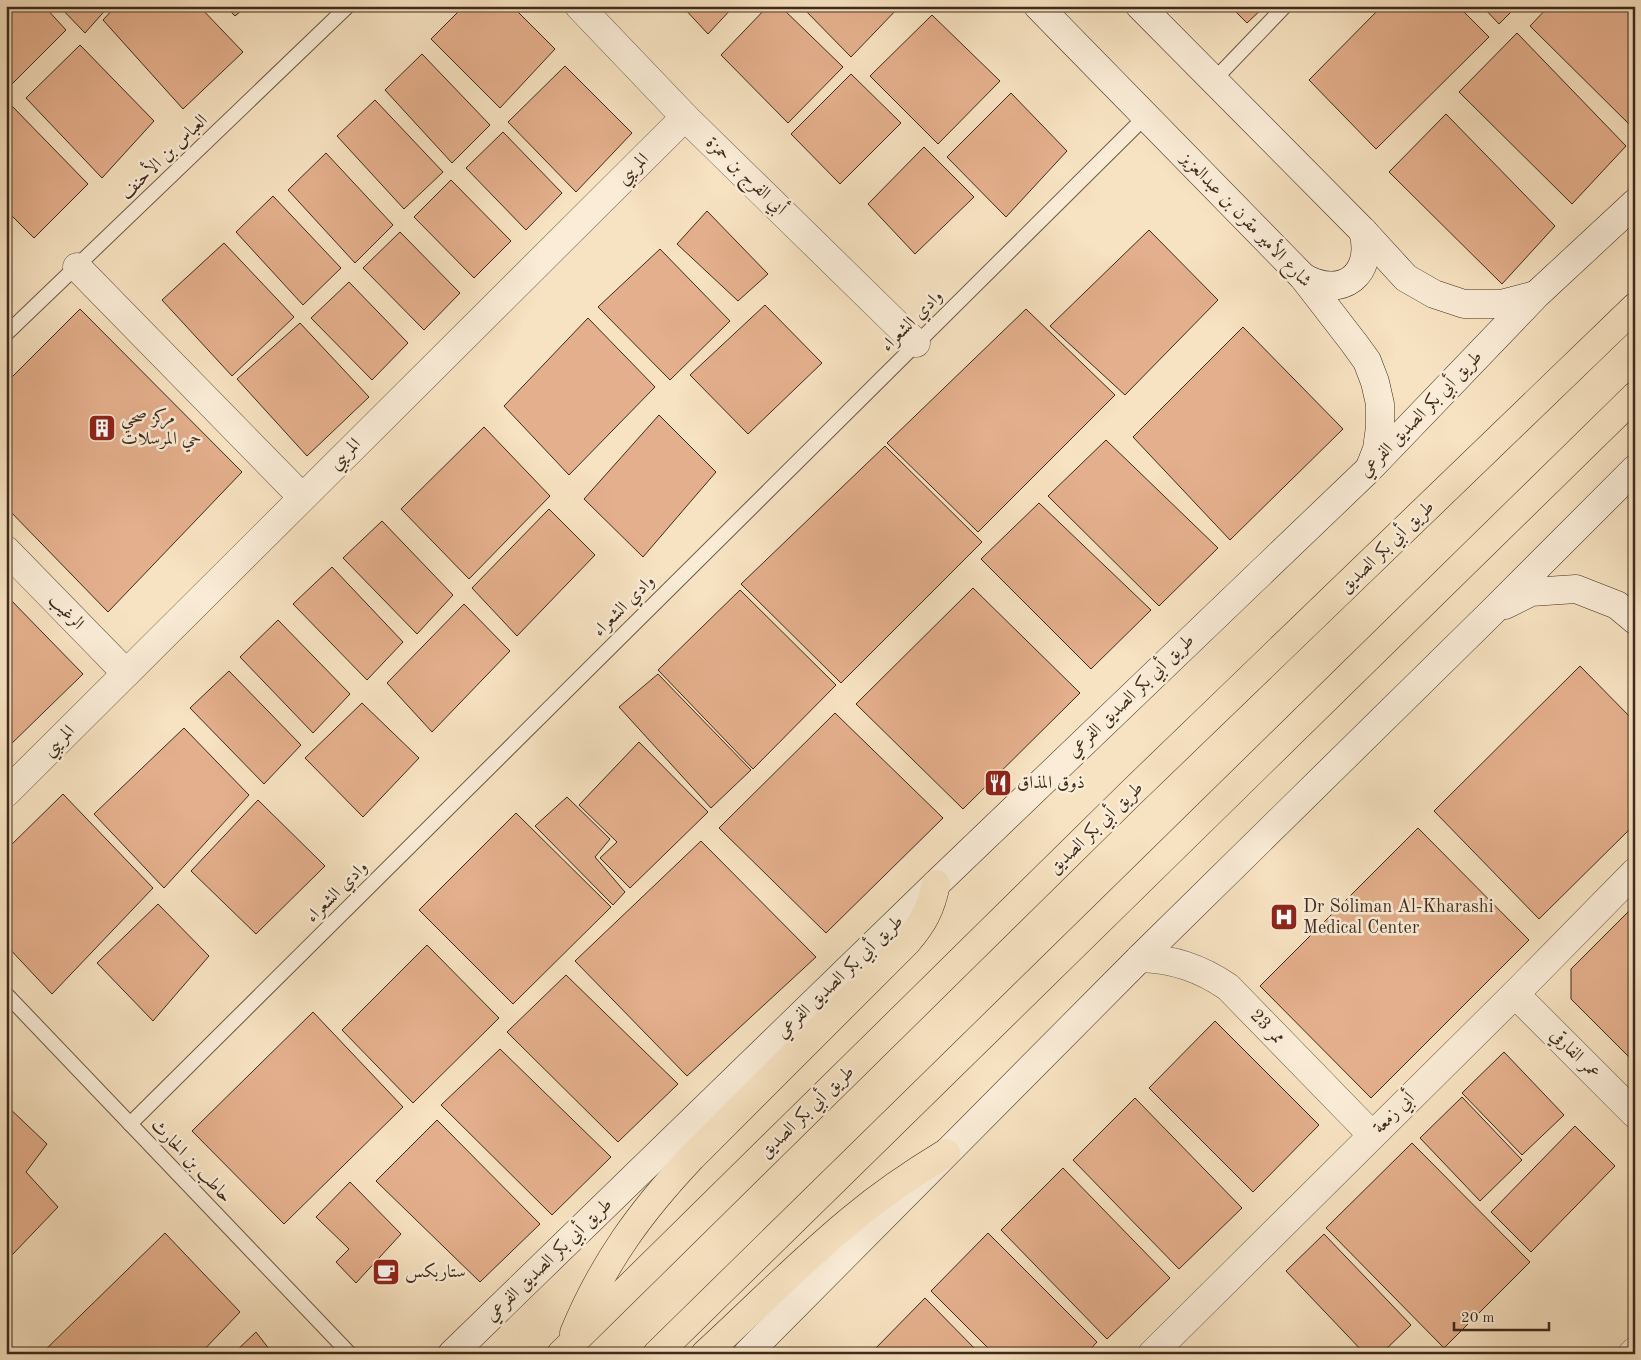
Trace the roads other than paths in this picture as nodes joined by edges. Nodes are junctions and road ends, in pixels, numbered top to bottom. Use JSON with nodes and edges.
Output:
{"nodes":[{"id":1,"x":348,"y":6,"type":"edge"},
{"id":2,"x":579,"y":6,"type":"edge"},
{"id":3,"x":1038,"y":6,"type":"edge"},
{"id":4,"x":1140,"y":6,"type":"edge"},
{"id":5,"x":1285,"y":6,"type":"edge"},
{"id":6,"x":1214,"y":80,"type":"junction"},
{"id":7,"x":1146,"y":116,"type":"junction"},
{"id":8,"x":685,"y":117,"type":"junction"},
{"id":9,"x":1635,"y":203,"type":"edge"},
{"id":10,"x":1363,"y":231,"type":"junction"},
{"id":11,"x":77,"y":267,"type":"junction"},
{"id":12,"x":1303,"y":277,"type":"junction"},
{"id":13,"x":1537,"y":294,"type":"junction"},
{"id":14,"x":1635,"y":306,"type":"edge"},
{"id":15,"x":6,"y":334,"type":"edge"},
{"id":16,"x":916,"y":343,"type":"junction"},
{"id":17,"x":1635,"y":396,"type":"edge"},
{"id":18,"x":1635,"y":469,"type":"edge"},
{"id":19,"x":1368,"y":470,"type":"junction"},
{"id":20,"x":302,"y":497,"type":"junction"},
{"id":21,"x":6,"y":550,"type":"edge"},
{"id":22,"x":1492,"y":612,"type":"junction"},
{"id":23,"x":1635,"y":620,"type":"edge"},
{"id":24,"x":126,"y":673,"type":"junction"},
{"id":25,"x":6,"y":793,"type":"edge"},
{"id":26,"x":1635,"y":872,"type":"edge"},
{"id":27,"x":936,"y":884,"type":"junction"},
{"id":28,"x":1140,"y":958,"type":"junction"},
{"id":29,"x":6,"y":994,"type":"edge"},
{"id":30,"x":1515,"y":994,"type":"junction"},
{"id":31,"x":1635,"y":1114,"type":"edge"},
{"id":32,"x":130,"y":1124,"type":"junction"},
{"id":33,"x":1372,"y":1135,"type":"junction"},
{"id":34,"x":946,"y":1152,"type":"junction"},
{"id":35,"x":564,"y":1350,"type":"edge"},
{"id":36,"x":1635,"y":1351,"type":"edge"},
{"id":37,"x":350,"y":1354,"type":"edge"},
{"id":38,"x":452,"y":1354,"type":"edge"},
{"id":39,"x":657,"y":1354,"type":"edge"},
{"id":40,"x":705,"y":1354,"type":"edge"},
{"id":41,"x":747,"y":1354,"type":"edge"},
{"id":42,"x":1152,"y":1354,"type":"edge"},
{"id":43,"x":1632,"y":1354,"type":"edge"}],
"edges":[{"from":1,"to":11,"type":"lane","name":"العباس بن الأحنف"},
{"from":2,"to":8,"type":"street","name":"أبي الفرج بن حمزة"},
{"from":3,"to":7,"type":"street","name":"شارع الأمير مقرن بن عبدالعزيز"},
{"from":4,"to":6,"type":"street"},
{"from":5,"to":6,"type":"lane"},
{"from":6,"to":10,"type":"street"},
{"from":7,"to":12,"type":"street","name":"شارع الأمير مقرن بن عبدالعزيز"},
{"from":7,"to":16,"type":"lane","name":"وادي الشعراء"},
{"from":8,"to":16,"type":"street","name":"أبي الفرج بن حمزة"},
{"from":8,"to":20,"type":"street","name":"المريبي"},
{"from":9,"to":13,"type":"street","name":"طريق أبي بكر الصديق الفرعي"},
{"from":10,"to":12,"type":"street"},
{"from":10,"to":13,"type":"street"},
{"from":11,"to":15,"type":"lane","name":"العباس بن الأحنف"},
{"from":11,"to":20,"type":"street"},
{"from":12,"to":19,"type":"street","name":"شارع الأمير مقرن بن عبدالعزيز"},
{"from":13,"to":19,"type":"street","name":"طريق أبي بكر الصديق الفرعي"},
{"from":14,"to":35,"type":"main road","name":"طريق أبي بكر الصديق"},
{"from":16,"to":32,"type":"lane","name":"وادي الشعراء"},
{"from":17,"to":39,"type":"main road"},
{"from":18,"to":22,"type":"street"},
{"from":19,"to":27,"type":"street","name":"طريق أبي بكر الصديق الفرعي"},
{"from":20,"to":24,"type":"street","name":"المريبي"},
{"from":21,"to":24,"type":"street","name":"الرغيب"},
{"from":22,"to":23,"type":"street"},
{"from":22,"to":28,"type":"street"},
{"from":24,"to":25,"type":"street","name":"المريبي"},
{"from":26,"to":30,"type":"street","name":"أبي زمعة"},
{"from":27,"to":35,"type":"main road"},
{"from":27,"to":38,"type":"street","name":"طريق أبي بكر الصديق الفرعي"},
{"from":28,"to":33,"type":"street","name":"ممر 23"},
{"from":28,"to":34,"type":"street"},
{"from":29,"to":32,"type":"lane","name":"حاطب بن الحارث"},
{"from":30,"to":31,"type":"street","name":"عمر الفارقي"},
{"from":30,"to":33,"type":"street","name":"أبي زمعة"},
{"from":32,"to":37,"type":"lane","name":"حاطب بن الحارث"},
{"from":33,"to":42,"type":"street","name":"أبي زمعة"},
{"from":34,"to":40,"type":"main road"},
{"from":34,"to":41,"type":"street"},
{"from":36,"to":43,"type":"street"}]}
